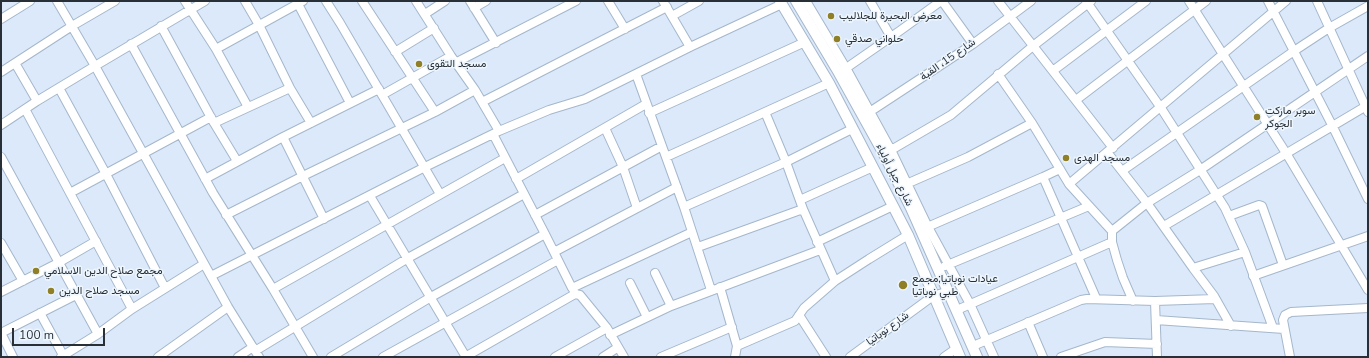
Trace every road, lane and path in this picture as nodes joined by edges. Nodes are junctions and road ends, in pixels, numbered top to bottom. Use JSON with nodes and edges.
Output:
{"nodes":[{"id":1,"x":30,"y":1,"type":"edge"},
{"id":2,"x":57,"y":1,"type":"edge"},
{"id":3,"x":115,"y":1,"type":"edge"},
{"id":4,"x":185,"y":1,"type":"edge"},
{"id":5,"x":205,"y":1,"type":"edge"},
{"id":6,"x":245,"y":1,"type":"edge"},
{"id":7,"x":326,"y":1,"type":"edge"},
{"id":8,"x":362,"y":1,"type":"edge"},
{"id":9,"x":416,"y":1,"type":"edge"},
{"id":10,"x":445,"y":1,"type":"edge"},
{"id":11,"x":486,"y":1,"type":"edge"},
{"id":12,"x":576,"y":1,"type":"edge"},
{"id":13,"x":608,"y":1,"type":"edge"},
{"id":14,"x":699,"y":1,"type":"edge"},
{"id":15,"x":870,"y":1,"type":"edge"},
{"id":16,"x":941,"y":1,"type":"edge"},
{"id":17,"x":998,"y":1,"type":"edge"},
{"id":18,"x":1031,"y":1,"type":"edge"},
{"id":19,"x":1146,"y":1,"type":"edge"},
{"id":20,"x":1189,"y":1,"type":"edge"},
{"id":21,"x":1206,"y":1,"type":"edge"},
{"id":22,"x":1268,"y":1,"type":"edge"},
{"id":23,"x":1286,"y":1,"type":"edge"},
{"id":24,"x":1317,"y":1,"type":"edge"},
{"id":25,"x":300,"y":2,"type":"edge"},
{"id":26,"x":803,"y":2,"type":"edge"},
{"id":27,"x":1088,"y":2,"type":"edge"},
{"id":28,"x":781,"y":3,"type":"edge"},
{"id":29,"x":472,"y":4,"type":"edge"},
{"id":30,"x":665,"y":4,"type":"edge"},
{"id":31,"x":1368,"y":6,"type":"edge"},
{"id":32,"x":1195,"y":9,"type":"junction"},
{"id":33,"x":191,"y":10,"type":"junction"},
{"id":34,"x":1273,"y":12,"type":"junction"},
{"id":35,"x":424,"y":14,"type":"junction"},
{"id":36,"x":672,"y":16,"type":"junction"},
{"id":37,"x":1010,"y":16,"type":"junction"},
{"id":38,"x":1,"y":19,"type":"edge"},
{"id":39,"x":259,"y":25,"type":"junction"},
{"id":40,"x":72,"y":26,"type":"junction"},
{"id":41,"x":161,"y":26,"type":"junction"},
{"id":42,"x":434,"y":28,"type":"junction"},
{"id":43,"x":1329,"y":28,"type":"junction"},
{"id":44,"x":625,"y":29,"type":"junction"},
{"id":45,"x":1107,"y":30,"type":"junction"},
{"id":46,"x":891,"y":37,"type":"junction"},
{"id":47,"x":805,"y":42,"type":"junction"},
{"id":48,"x":496,"y":43,"type":"junction"},
{"id":49,"x":131,"y":44,"type":"junction"},
{"id":50,"x":973,"y":44,"type":"junction"},
{"id":51,"x":1033,"y":46,"type":"junction"},
{"id":52,"x":690,"y":47,"type":"junction"},
{"id":53,"x":216,"y":49,"type":"junction"},
{"id":54,"x":1294,"y":51,"type":"junction"},
{"id":55,"x":395,"y":52,"type":"junction"},
{"id":56,"x":1224,"y":54,"type":"junction"},
{"id":57,"x":1368,"y":56,"type":"edge"},
{"id":58,"x":453,"y":60,"type":"junction"},
{"id":59,"x":1128,"y":60,"type":"junction"},
{"id":60,"x":15,"y":63,"type":"junction"},
{"id":61,"x":95,"y":66,"type":"junction"},
{"id":62,"x":1348,"y":69,"type":"junction"},
{"id":63,"x":1054,"y":70,"type":"junction"},
{"id":64,"x":842,"y":71,"type":"junction"},
{"id":65,"x":1,"y":72,"type":"edge"},
{"id":66,"x":636,"y":74,"type":"junction"},
{"id":67,"x":998,"y":74,"type":"junction"},
{"id":68,"x":412,"y":79,"type":"junction"},
{"id":69,"x":829,"y":83,"type":"junction"},
{"id":70,"x":1244,"y":86,"type":"junction"},
{"id":71,"x":59,"y":88,"type":"junction"},
{"id":72,"x":290,"y":88,"type":"junction"},
{"id":73,"x":475,"y":90,"type":"junction"},
{"id":74,"x":1314,"y":91,"type":"junction"},
{"id":75,"x":381,"y":92,"type":"junction"},
{"id":76,"x":1076,"y":100,"type":"junction"},
{"id":77,"x":37,"y":101,"type":"junction"},
{"id":78,"x":482,"y":102,"type":"junction"},
{"id":79,"x":350,"y":103,"type":"junction"},
{"id":80,"x":646,"y":104,"type":"junction"},
{"id":81,"x":248,"y":107,"type":"junction"},
{"id":82,"x":1367,"y":107,"type":"edge"},
{"id":83,"x":1161,"y":108,"type":"junction"},
{"id":84,"x":25,"y":109,"type":"junction"},
{"id":85,"x":434,"y":112,"type":"junction"},
{"id":86,"x":765,"y":112,"type":"junction"},
{"id":87,"x":649,"y":113,"type":"junction"},
{"id":88,"x":867,"y":114,"type":"junction"},
{"id":89,"x":213,"y":120,"type":"junction"},
{"id":90,"x":311,"y":123,"type":"junction"},
{"id":91,"x":1268,"y":123,"type":"junction"},
{"id":92,"x":1032,"y":124,"type":"junction"},
{"id":93,"x":1,"y":125,"type":"edge"},
{"id":94,"x":1332,"y":126,"type":"junction"},
{"id":95,"x":401,"y":128,"type":"junction"},
{"id":96,"x":606,"y":128,"type":"junction"},
{"id":97,"x":852,"y":128,"type":"junction"},
{"id":98,"x":496,"y":133,"type":"junction"},
{"id":99,"x":1177,"y":133,"type":"junction"},
{"id":100,"x":180,"y":134,"type":"junction"},
{"id":101,"x":283,"y":137,"type":"junction"},
{"id":102,"x":662,"y":146,"type":"junction"},
{"id":103,"x":1110,"y":150,"type":"junction"},
{"id":104,"x":887,"y":152,"type":"junction"},
{"id":105,"x":144,"y":153,"type":"junction"},
{"id":106,"x":1286,"y":153,"type":"junction"},
{"id":107,"x":1,"y":156,"type":"edge"},
{"id":108,"x":666,"y":157,"type":"junction"},
{"id":109,"x":505,"y":158,"type":"junction"},
{"id":110,"x":238,"y":162,"type":"junction"},
{"id":111,"x":786,"y":162,"type":"junction"},
{"id":112,"x":425,"y":167,"type":"junction"},
{"id":113,"x":622,"y":167,"type":"junction"},
{"id":114,"x":873,"y":167,"type":"junction"},
{"id":115,"x":1060,"y":169,"type":"junction"},
{"id":116,"x":1200,"y":170,"type":"junction"},
{"id":117,"x":1122,"y":171,"type":"junction"},
{"id":118,"x":106,"y":174,"type":"junction"},
{"id":119,"x":303,"y":176,"type":"junction"},
{"id":120,"x":1042,"y":178,"type":"junction"},
{"id":121,"x":205,"y":179,"type":"junction"},
{"id":122,"x":516,"y":179,"type":"junction"},
{"id":123,"x":1069,"y":184,"type":"junction"},
{"id":124,"x":904,"y":185,"type":"junction"},
{"id":125,"x":677,"y":187,"type":"junction"},
{"id":126,"x":70,"y":193,"type":"junction"},
{"id":127,"x":440,"y":194,"type":"junction"},
{"id":128,"x":524,"y":194,"type":"junction"},
{"id":129,"x":1217,"y":194,"type":"junction"},
{"id":130,"x":370,"y":196,"type":"junction"},
{"id":131,"x":1368,"y":199,"type":"edge"},
{"id":132,"x":800,"y":200,"type":"junction"},
{"id":133,"x":1147,"y":203,"type":"junction"},
{"id":134,"x":893,"y":206,"type":"junction"},
{"id":135,"x":1089,"y":206,"type":"junction"},
{"id":136,"x":684,"y":207,"type":"junction"},
{"id":137,"x":637,"y":208,"type":"junction"},
{"id":138,"x":803,"y":209,"type":"junction"},
{"id":139,"x":226,"y":215,"type":"junction"},
{"id":140,"x":535,"y":215,"type":"junction"},
{"id":141,"x":1229,"y":216,"type":"junction"},
{"id":142,"x":324,"y":218,"type":"junction"},
{"id":143,"x":1061,"y":218,"type":"junction"},
{"id":144,"x":387,"y":225,"type":"junction"},
{"id":145,"x":1164,"y":226,"type":"junction"},
{"id":146,"x":925,"y":228,"type":"junction"},
{"id":147,"x":1112,"y":231,"type":"junction"},
{"id":148,"x":692,"y":232,"type":"junction"},
{"id":149,"x":545,"y":234,"type":"junction"},
{"id":150,"x":908,"y":235,"type":"junction"},
{"id":151,"x":1368,"y":236,"type":"edge"},
{"id":152,"x":96,"y":241,"type":"junction"},
{"id":153,"x":817,"y":242,"type":"junction"},
{"id":154,"x":1112,"y":242,"type":"junction"},
{"id":155,"x":1,"y":243,"type":"edge"},
{"id":156,"x":1343,"y":246,"type":"junction"},
{"id":157,"x":698,"y":247,"type":"junction"},
{"id":158,"x":820,"y":250,"type":"junction"},
{"id":159,"x":554,"y":252,"type":"junction"},
{"id":160,"x":1245,"y":252,"type":"junction"},
{"id":161,"x":252,"y":255,"type":"junction"},
{"id":162,"x":1078,"y":256,"type":"junction"},
{"id":163,"x":408,"y":258,"type":"junction"},
{"id":164,"x":558,"y":260,"type":"junction"},
{"id":165,"x":58,"y":263,"type":"junction"},
{"id":166,"x":204,"y":264,"type":"junction"},
{"id":167,"x":949,"y":264,"type":"junction"},
{"id":168,"x":1283,"y":265,"type":"junction"},
{"id":169,"x":1193,"y":268,"type":"junction"},
{"id":170,"x":939,"y":269,"type":"junction"},
{"id":171,"x":655,"y":273,"type":"dead end"},
{"id":172,"x":211,"y":276,"type":"junction"},
{"id":173,"x":1253,"y":276,"type":"junction"},
{"id":174,"x":23,"y":281,"type":"junction"},
{"id":175,"x":835,"y":281,"type":"junction"},
{"id":176,"x":630,"y":282,"type":"dead end"},
{"id":177,"x":720,"y":287,"type":"junction"},
{"id":178,"x":165,"y":288,"type":"junction"},
{"id":179,"x":273,"y":289,"type":"junction"},
{"id":180,"x":710,"y":290,"type":"junction"},
{"id":181,"x":1368,"y":290,"type":"edge"},
{"id":182,"x":574,"y":291,"type":"junction"},
{"id":183,"x":949,"y":291,"type":"junction"},
{"id":184,"x":1,"y":292,"type":"edge"},
{"id":185,"x":76,"y":295,"type":"junction"},
{"id":186,"x":933,"y":296,"type":"junction"},
{"id":187,"x":431,"y":297,"type":"junction"},
{"id":188,"x":1096,"y":298,"type":"junction"},
{"id":189,"x":1215,"y":299,"type":"junction"},
{"id":190,"x":1133,"y":301,"type":"junction"},
{"id":191,"x":1155,"y":301,"type":"junction"},
{"id":192,"x":970,"y":304,"type":"junction"},
{"id":193,"x":671,"y":306,"type":"junction"},
{"id":194,"x":228,"y":307,"type":"junction"},
{"id":195,"x":1368,"y":308,"type":"edge"},
{"id":196,"x":132,"y":309,"type":"junction"},
{"id":197,"x":957,"y":310,"type":"junction"},
{"id":198,"x":40,"y":313,"type":"junction"},
{"id":199,"x":799,"y":316,"type":"junction"},
{"id":200,"x":647,"y":317,"type":"junction"},
{"id":201,"x":1156,"y":320,"type":"junction"},
{"id":202,"x":445,"y":322,"type":"junction"},
{"id":203,"x":1028,"y":322,"type":"junction"},
{"id":204,"x":295,"y":326,"type":"junction"},
{"id":205,"x":1231,"y":326,"type":"junction"},
{"id":206,"x":732,"y":327,"type":"junction"},
{"id":207,"x":1273,"y":328,"type":"junction"},
{"id":208,"x":1284,"y":329,"type":"junction"},
{"id":209,"x":608,"y":331,"type":"junction"},
{"id":210,"x":1,"y":333,"type":"edge"},
{"id":211,"x":98,"y":334,"type":"junction"},
{"id":212,"x":987,"y":340,"type":"junction"},
{"id":213,"x":1156,"y":344,"type":"junction"},
{"id":214,"x":737,"y":346,"type":"junction"},
{"id":215,"x":973,"y":346,"type":"junction"},
{"id":216,"x":618,"y":348,"type":"junction"},
{"id":217,"x":74,"y":349,"type":"junction"},
{"id":218,"x":256,"y":352,"type":"edge"},
{"id":219,"x":959,"y":352,"type":"edge"},
{"id":220,"x":62,"y":356,"type":"edge"},
{"id":221,"x":13,"y":357,"type":"edge"},
{"id":222,"x":79,"y":357,"type":"edge"},
{"id":223,"x":158,"y":357,"type":"edge"},
{"id":224,"x":238,"y":357,"type":"edge"},
{"id":225,"x":313,"y":357,"type":"edge"},
{"id":226,"x":331,"y":357,"type":"edge"},
{"id":227,"x":382,"y":357,"type":"edge"},
{"id":228,"x":466,"y":357,"type":"edge"},
{"id":229,"x":555,"y":357,"type":"edge"},
{"id":230,"x":603,"y":357,"type":"edge"},
{"id":231,"x":624,"y":357,"type":"edge"},
{"id":232,"x":661,"y":357,"type":"edge"},
{"id":233,"x":735,"y":357,"type":"edge"},
{"id":234,"x":826,"y":357,"type":"edge"},
{"id":235,"x":850,"y":357,"type":"edge"},
{"id":236,"x":944,"y":357,"type":"edge"},
{"id":237,"x":977,"y":357,"type":"edge"},
{"id":238,"x":994,"y":357,"type":"edge"},
{"id":239,"x":1043,"y":357,"type":"edge"},
{"id":240,"x":1062,"y":357,"type":"edge"},
{"id":241,"x":1157,"y":357,"type":"edge"},
{"id":242,"x":1290,"y":357,"type":"edge"}],
"edges":[{"from":1,"to":38,"type":"street"},
{"from":2,"to":40,"type":"street"},
{"from":3,"to":40,"type":"street"},
{"from":4,"to":33,"type":"street"},
{"from":5,"to":33,"type":"street"},
{"from":6,"to":39,"type":"street"},
{"from":7,"to":75,"type":"street"},
{"from":8,"to":55,"type":"street"},
{"from":9,"to":35,"type":"street"},
{"from":10,"to":35,"type":"street"},
{"from":11,"to":29,"type":"street"},
{"from":12,"to":48,"type":"street"},
{"from":13,"to":44,"type":"street"},
{"from":14,"to":36,"type":"street"},
{"from":15,"to":46,"type":"street"},
{"from":16,"to":46,"type":"street"},
{"from":16,"to":50,"type":"street"},
{"from":17,"to":37,"type":"street"},
{"from":18,"to":37,"type":"street","name":"شارع 15، القبة"},
{"from":19,"to":45,"type":"street"},
{"from":20,"to":32,"type":"street"},
{"from":21,"to":32,"type":"street"},
{"from":22,"to":34,"type":"street"},
{"from":23,"to":34,"type":"street"},
{"from":24,"to":43,"type":"street"},
{"from":25,"to":39,"type":"street"},
{"from":25,"to":79,"type":"street"},
{"from":26,"to":64,"type":"main road","name":"شارع جبل أولياء"},
{"from":27,"to":45,"type":"street"},
{"from":27,"to":51,"type":"street"},
{"from":28,"to":47,"type":"main road","name":"شارع جبل أولياء"},
{"from":28,"to":52,"type":"street"},
{"from":29,"to":48,"type":"street"},
{"from":30,"to":36,"type":"street"},
{"from":30,"to":44,"type":"street"},
{"from":31,"to":43,"type":"street"},
{"from":32,"to":56,"type":"street"},
{"from":32,"to":59,"type":"street"},
{"from":33,"to":41,"type":"street"},
{"from":33,"to":53,"type":"street"},
{"from":34,"to":54,"type":"street"},
{"from":34,"to":56,"type":"street"},
{"from":35,"to":42,"type":"street"},
{"from":36,"to":52,"type":"street"},
{"from":37,"to":50,"type":"street","name":"شارع 15، القبة"},
{"from":37,"to":51,"type":"street"},
{"from":39,"to":53,"type":"street"},
{"from":39,"to":72,"type":"street"},
{"from":40,"to":60,"type":"street"},
{"from":40,"to":61,"type":"street"},
{"from":41,"to":49,"type":"street"},
{"from":41,"to":89,"type":"street"},
{"from":42,"to":55,"type":"street"},
{"from":42,"to":58,"type":"street"},
{"from":43,"to":54,"type":"street"},
{"from":43,"to":62,"type":"street"},
{"from":44,"to":78,"type":"street"},
{"from":45,"to":59,"type":"street"},
{"from":45,"to":63,"type":"street"},
{"from":46,"to":64,"type":"street"},
{"from":47,"to":69,"type":"main road","name":"شارع جبل أولياء"},
{"from":47,"to":87,"type":"street"},
{"from":48,"to":58,"type":"street"},
{"from":49,"to":61,"type":"street"},
{"from":49,"to":100,"type":"street"},
{"from":50,"to":88,"type":"street","name":"شارع 15، القبة"},
{"from":51,"to":63,"type":"street"},
{"from":51,"to":67,"type":"street"},
{"from":52,"to":66,"type":"street"},
{"from":53,"to":81,"type":"street"},
{"from":54,"to":70,"type":"street"},
{"from":54,"to":74,"type":"street"},
{"from":55,"to":68,"type":"street"},
{"from":56,"to":70,"type":"street"},
{"from":56,"to":83,"type":"street"},
{"from":57,"to":62,"type":"street"},
{"from":58,"to":68,"type":"street"},
{"from":58,"to":73,"type":"street"},
{"from":59,"to":76,"type":"street"},
{"from":59,"to":83,"type":"street"},
{"from":60,"to":65,"type":"street"},
{"from":60,"to":77,"type":"street"},
{"from":61,"to":71,"type":"street"},
{"from":61,"to":105,"type":"street"},
{"from":62,"to":74,"type":"street"},
{"from":62,"to":82,"type":"street"},
{"from":63,"to":76,"type":"street"},
{"from":64,"to":88,"type":"main road","name":"شارع جبل أولياء"},
{"from":66,"to":80,"type":"street"},
{"from":66,"to":98,"type":"street"},
{"from":67,"to":92,"type":"street"},
{"from":67,"to":104,"type":"street"},
{"from":68,"to":75,"type":"street"},
{"from":68,"to":85,"type":"street"},
{"from":69,"to":86,"type":"street"},
{"from":69,"to":97,"type":"main road","name":"شارع جبل أولياء"},
{"from":70,"to":91,"type":"street"},
{"from":70,"to":99,"type":"street"},
{"from":71,"to":77,"type":"street"},
{"from":71,"to":118,"type":"street"},
{"from":72,"to":81,"type":"street"},
{"from":72,"to":90,"type":"street"},
{"from":73,"to":78,"type":"street"},
{"from":73,"to":85,"type":"street"},
{"from":74,"to":91,"type":"street"},
{"from":74,"to":94,"type":"street"},
{"from":75,"to":79,"type":"street"},
{"from":75,"to":95,"type":"street"},
{"from":76,"to":103,"type":"street"},
{"from":77,"to":84,"type":"street"},
{"from":78,"to":98,"type":"street"},
{"from":79,"to":90,"type":"street"},
{"from":80,"to":87,"type":"street"},
{"from":80,"to":96,"type":"street"},
{"from":81,"to":89,"type":"street"},
{"from":82,"to":94,"type":"street"},
{"from":83,"to":99,"type":"street"},
{"from":83,"to":103,"type":"street"},
{"from":84,"to":93,"type":"street"},
{"from":84,"to":126,"type":"street"},
{"from":85,"to":95,"type":"street"},
{"from":86,"to":108,"type":"street"},
{"from":86,"to":111,"type":"street"},
{"from":87,"to":102,"type":"street"},
{"from":88,"to":104,"type":"main road","name":"شارع جبل أولياء"},
{"from":89,"to":100,"type":"street"},
{"from":89,"to":110,"type":"street"},
{"from":90,"to":101,"type":"street"},
{"from":91,"to":106,"type":"street"},
{"from":91,"to":116,"type":"street"},
{"from":92,"to":115,"type":"street"},
{"from":92,"to":124,"type":"street"},
{"from":94,"to":106,"type":"street"},
{"from":94,"to":131,"type":"street"},
{"from":95,"to":112,"type":"street"},
{"from":95,"to":119,"type":"street"},
{"from":96,"to":113,"type":"street"},
{"from":96,"to":122,"type":"street"},
{"from":97,"to":111,"type":"street"},
{"from":97,"to":114,"type":"main road","name":"شارع جبل أولياء"},
{"from":98,"to":109,"type":"street"},
{"from":98,"to":112,"type":"street"},
{"from":99,"to":116,"type":"street"},
{"from":99,"to":117,"type":"street"},
{"from":100,"to":105,"type":"street"},
{"from":100,"to":121,"type":"street"},
{"from":101,"to":110,"type":"street"},
{"from":101,"to":119,"type":"street"},
{"from":102,"to":108,"type":"street"},
{"from":102,"to":113,"type":"street"},
{"from":103,"to":117,"type":"street"},
{"from":103,"to":123,"type":"street"},
{"from":104,"to":124,"type":"main road","name":"شارع جبل أولياء"},
{"from":105,"to":118,"type":"street"},
{"from":105,"to":166,"type":"street"},
{"from":106,"to":129,"type":"street"},
{"from":106,"to":156,"type":"street"},
{"from":107,"to":165,"type":"street"},
{"from":108,"to":125,"type":"street"},
{"from":109,"to":122,"type":"street"},
{"from":109,"to":127,"type":"street"},
{"from":110,"to":121,"type":"street"},
{"from":111,"to":132,"type":"street"},
{"from":111,"to":136,"type":"street"},
{"from":112,"to":127,"type":"street"},
{"from":112,"to":130,"type":"street"},
{"from":113,"to":137,"type":"street"},
{"from":113,"to":140,"type":"street"},
{"from":114,"to":132,"type":"street"},
{"from":114,"to":134,"type":"main road","name":"شارع جبل أولياء"},
{"from":115,"to":120,"type":"street"},
{"from":115,"to":123,"type":"street"},
{"from":116,"to":129,"type":"street"},
{"from":116,"to":133,"type":"street"},
{"from":117,"to":133,"type":"street"},
{"from":118,"to":126,"type":"street"},
{"from":118,"to":178,"type":"street"},
{"from":119,"to":139,"type":"street"},
{"from":119,"to":142,"type":"street"},
{"from":120,"to":143,"type":"street"},
{"from":120,"to":146,"type":"street"},
{"from":121,"to":139,"type":"street"},
{"from":122,"to":128,"type":"street"},
{"from":123,"to":135,"type":"street"},
{"from":124,"to":146,"type":"main road","name":"شارع جبل أولياء"},
{"from":125,"to":136,"type":"street"},
{"from":125,"to":137,"type":"street"},
{"from":126,"to":152,"type":"street"},
{"from":127,"to":144,"type":"street"},
{"from":128,"to":140,"type":"street"},
{"from":128,"to":163,"type":"street"},
{"from":129,"to":141,"type":"street"},
{"from":129,"to":145,"type":"street"},
{"from":130,"to":142,"type":"street"},
{"from":130,"to":144,"type":"street"},
{"from":132,"to":138,"type":"street"},
{"from":133,"to":145,"type":"street"},
{"from":133,"to":147,"type":"street"},
{"from":134,"to":150,"type":"main road","name":"شارع جبل أولياء"},
{"from":134,"to":153,"type":"street"},
{"from":135,"to":143,"type":"street"},
{"from":135,"to":147,"type":"street"},
{"from":136,"to":148,"type":"street"},
{"from":137,"to":159,"type":"street"},
{"from":138,"to":153,"type":"street"},
{"from":138,"to":157,"type":"street"},
{"from":139,"to":161,"type":"street"},
{"from":140,"to":149,"type":"street"},
{"from":141,"to":160,"type":"street"},
{"from":141,"to":168,"type":"street"},
{"from":142,"to":161,"type":"street"},
{"from":143,"to":162,"type":"street"},
{"from":143,"to":167,"type":"street"},
{"from":144,"to":163,"type":"street"},
{"from":144,"to":179,"type":"street"},
{"from":145,"to":169,"type":"street"},
{"from":146,"to":167,"type":"street"},
{"from":146,"to":170,"type":"main road","name":"شارع جبل أولياء"},
{"from":147,"to":154,"type":"street"},
{"from":148,"to":157,"type":"street"},
{"from":148,"to":182,"type":"street"},
{"from":149,"to":159,"type":"street"},
{"from":149,"to":187,"type":"street"},
{"from":150,"to":175,"type":"street"},
{"from":150,"to":186,"type":"main road","name":"شارع جبل أولياء"},
{"from":151,"to":156,"type":"street"},
{"from":152,"to":165,"type":"street"},
{"from":152,"to":196,"type":"street"},
{"from":153,"to":158,"type":"street"},
{"from":154,"to":162,"type":"street"},
{"from":154,"to":190,"type":"street"},
{"from":155,"to":174,"type":"street"},
{"from":156,"to":168,"type":"street"},
{"from":156,"to":181,"type":"street"},
{"from":157,"to":180,"type":"street"},
{"from":158,"to":175,"type":"street"},
{"from":158,"to":177,"type":"street"},
{"from":159,"to":164,"type":"street"},
{"from":160,"to":169,"type":"street"},
{"from":160,"to":173,"type":"street"},
{"from":161,"to":172,"type":"street"},
{"from":161,"to":179,"type":"street"},
{"from":162,"to":188,"type":"street"},
{"from":162,"to":192,"type":"street"},
{"from":163,"to":187,"type":"street"},
{"from":163,"to":204,"type":"street"},
{"from":164,"to":182,"type":"street"},
{"from":164,"to":202,"type":"street"},
{"from":165,"to":174,"type":"street"},
{"from":165,"to":185,"type":"street"},
{"from":166,"to":172,"type":"street"},
{"from":166,"to":178,"type":"street"},
{"from":167,"to":170,"type":"street"},
{"from":167,"to":192,"type":"street"},
{"from":168,"to":173,"type":"street"},
{"from":169,"to":189,"type":"street"},
{"from":170,"to":183,"type":"main road","name":"شارع جبل أولياء"},
{"from":171,"to":193,"type":"street"},
{"from":172,"to":194,"type":"street"},
{"from":173,"to":207,"type":"street"},
{"from":174,"to":184,"type":"street"},
{"from":175,"to":199,"type":"street"},
{"from":176,"to":200,"type":"street"},
{"from":177,"to":180,"type":"street"},
{"from":177,"to":206,"type":"street"},
{"from":178,"to":196,"type":"street"},
{"from":179,"to":204,"type":"street"},
{"from":180,"to":193,"type":"street"},
{"from":182,"to":209,"type":"street"},
{"from":182,"to":228,"type":"street"},
{"from":183,"to":186,"type":"street","name":"شارع نوباتيا"},
{"from":183,"to":197,"type":"main road","name":"شارع جبل أولياء"},
{"from":185,"to":198,"type":"street"},
{"from":185,"to":211,"type":"street"},
{"from":186,"to":219,"type":"main road","name":"شارع جبل أولياء"},
{"from":186,"to":235,"type":"street","name":"شارع نوباتيا"},
{"from":187,"to":202,"type":"street"},
{"from":187,"to":226,"type":"street"},
{"from":188,"to":190,"type":"street"},
{"from":188,"to":203,"type":"street"},
{"from":189,"to":191,"type":"street"},
{"from":189,"to":205,"type":"street"},
{"from":190,"to":191,"type":"street"},
{"from":191,"to":201,"type":"street"},
{"from":192,"to":197,"type":"street"},
{"from":192,"to":212,"type":"street"},
{"from":193,"to":200,"type":"street"},
{"from":194,"to":218,"type":"street"},
{"from":194,"to":223,"type":"street"},
{"from":195,"to":208,"type":"street"},
{"from":196,"to":211,"type":"street"},
{"from":197,"to":215,"type":"main road","name":"شارع جبل أولياء"},
{"from":198,"to":210,"type":"street"},
{"from":198,"to":220,"type":"street"},
{"from":199,"to":214,"type":"street"},
{"from":199,"to":234,"type":"street"},
{"from":200,"to":209,"type":"street"},
{"from":201,"to":205,"type":"street"},
{"from":201,"to":213,"type":"street"},
{"from":202,"to":227,"type":"street"},
{"from":202,"to":228,"type":"street"},
{"from":203,"to":212,"type":"street"},
{"from":203,"to":239,"type":"street"},
{"from":204,"to":218,"type":"street"},
{"from":204,"to":225,"type":"street"},
{"from":205,"to":207,"type":"street"},
{"from":206,"to":214,"type":"street"},
{"from":206,"to":232,"type":"street"},
{"from":207,"to":208,"type":"street"},
{"from":208,"to":242,"type":"street"},
{"from":209,"to":216,"type":"street"},
{"from":209,"to":229,"type":"street"},
{"from":210,"to":221,"type":"street"},
{"from":211,"to":217,"type":"street"},
{"from":212,"to":215,"type":"street"},
{"from":212,"to":238,"type":"street"},
{"from":213,"to":240,"type":"street"},
{"from":213,"to":241,"type":"street"},
{"from":214,"to":233,"type":"street"},
{"from":215,"to":237,"type":"main road","name":"شارع جبل أولياء"},
{"from":216,"to":230,"type":"street"},
{"from":216,"to":231,"type":"street"},
{"from":217,"to":220,"type":"street"},
{"from":217,"to":222,"type":"street"},
{"from":218,"to":224,"type":"street"},
{"from":219,"to":236,"type":"street"}]}
